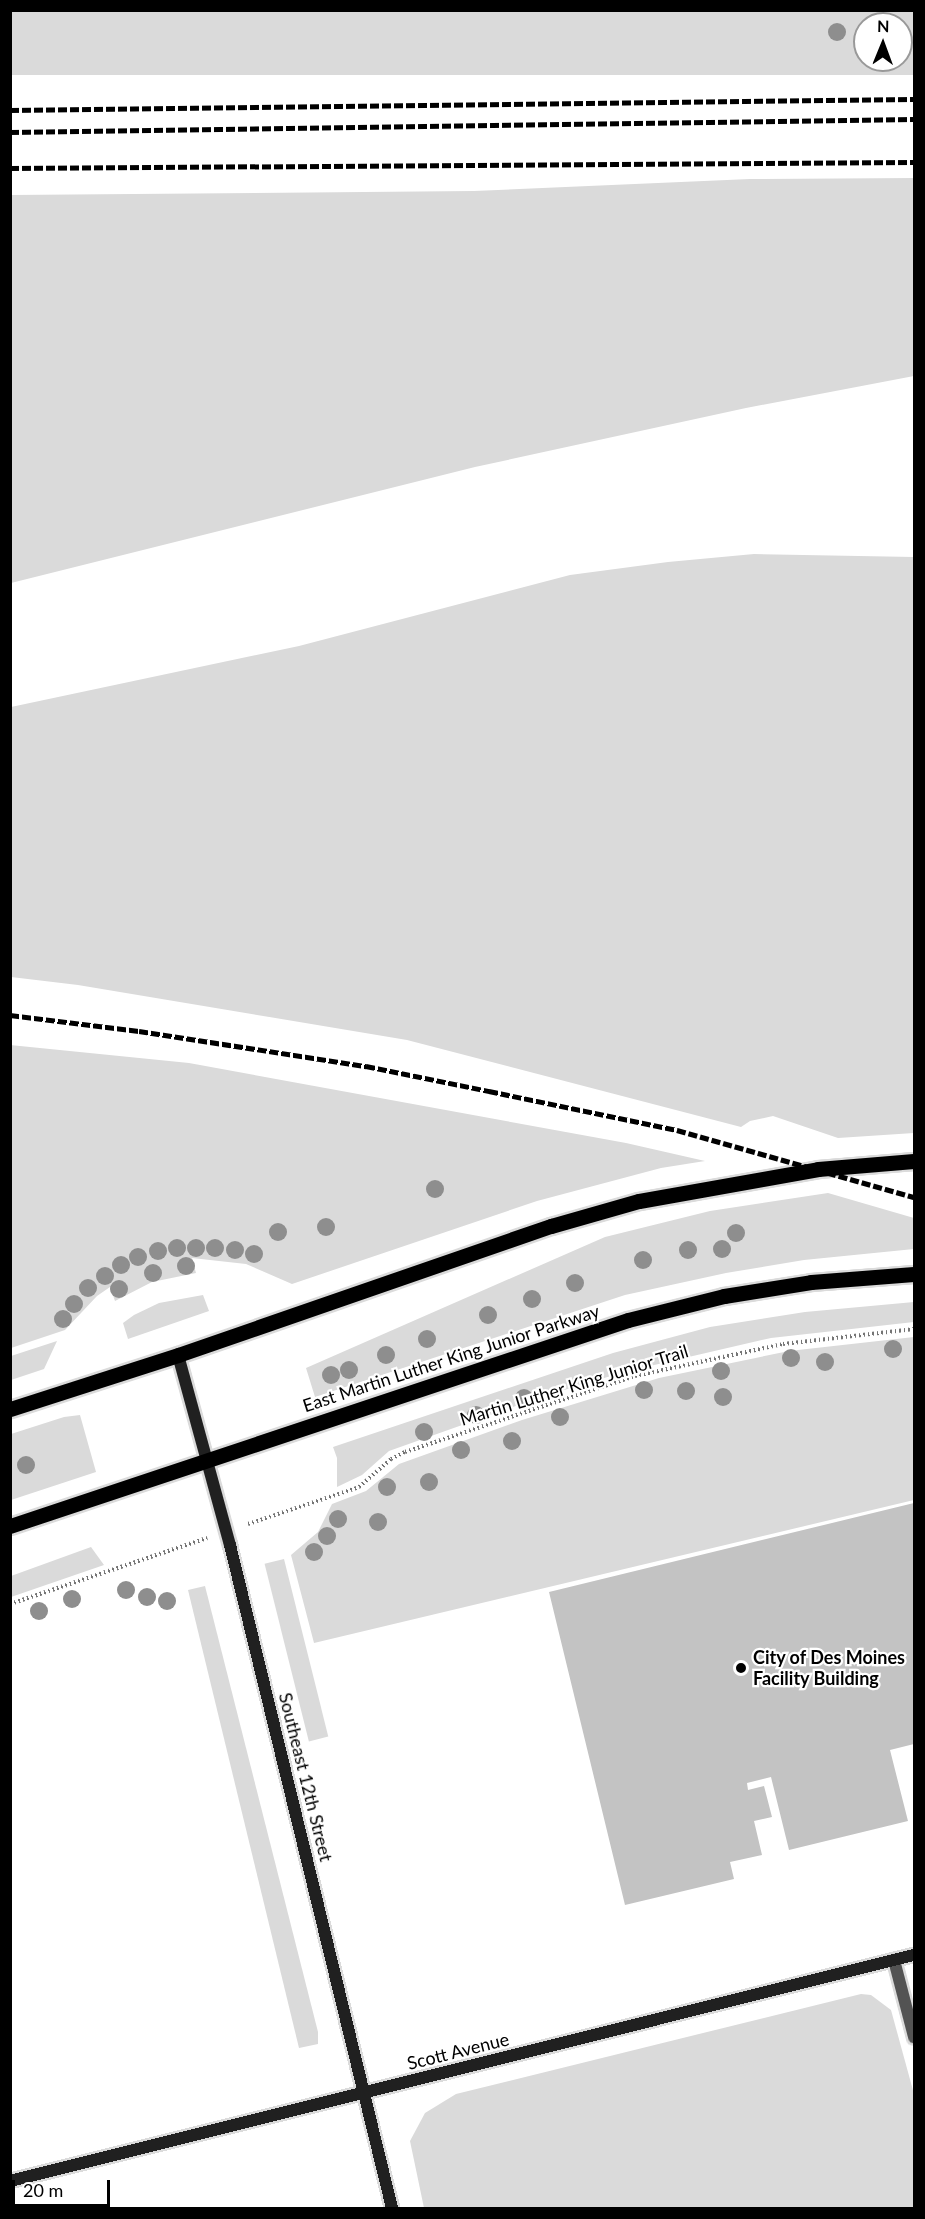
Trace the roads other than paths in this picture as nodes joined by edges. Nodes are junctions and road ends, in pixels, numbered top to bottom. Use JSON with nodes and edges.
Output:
{"nodes":[{"id":1,"x":915,"y":1161,"type":"edge"},
{"id":2,"x":915,"y":1274,"type":"edge"},
{"id":3,"x":178,"y":1355,"type":"junction"},
{"id":4,"x":10,"y":1409,"type":"edge"},
{"id":5,"x":208,"y":1459,"type":"junction"},
{"id":6,"x":10,"y":1526,"type":"edge"},
{"id":7,"x":915,"y":1954,"type":"edge"},
{"id":8,"x":894,"y":1960,"type":"junction"},
{"id":9,"x":915,"y":2037,"type":"edge"},
{"id":10,"x":364,"y":2093,"type":"junction"},
{"id":11,"x":10,"y":2181,"type":"edge"},
{"id":12,"x":392,"y":2208,"type":"edge"}],
"edges":[{"from":1,"to":3,"type":"main road"},
{"from":2,"to":5,"type":"main road","name":"East Martin Luther King Junior Parkway"},
{"from":3,"to":4,"type":"main road"},
{"from":3,"to":5,"type":"street","name":"Southeast 12th Street"},
{"from":5,"to":6,"type":"main road","name":"East Martin Luther King Junior Parkway"},
{"from":5,"to":10,"type":"street","name":"Southeast 12th Street"},
{"from":7,"to":8,"type":"street","name":"Scott Avenue"},
{"from":8,"to":9,"type":"street"},
{"from":8,"to":10,"type":"street","name":"Scott Avenue"},
{"from":10,"to":11,"type":"street","name":"Scott Avenue"},
{"from":10,"to":12,"type":"street","name":"Southeast 12th Street"}]}
